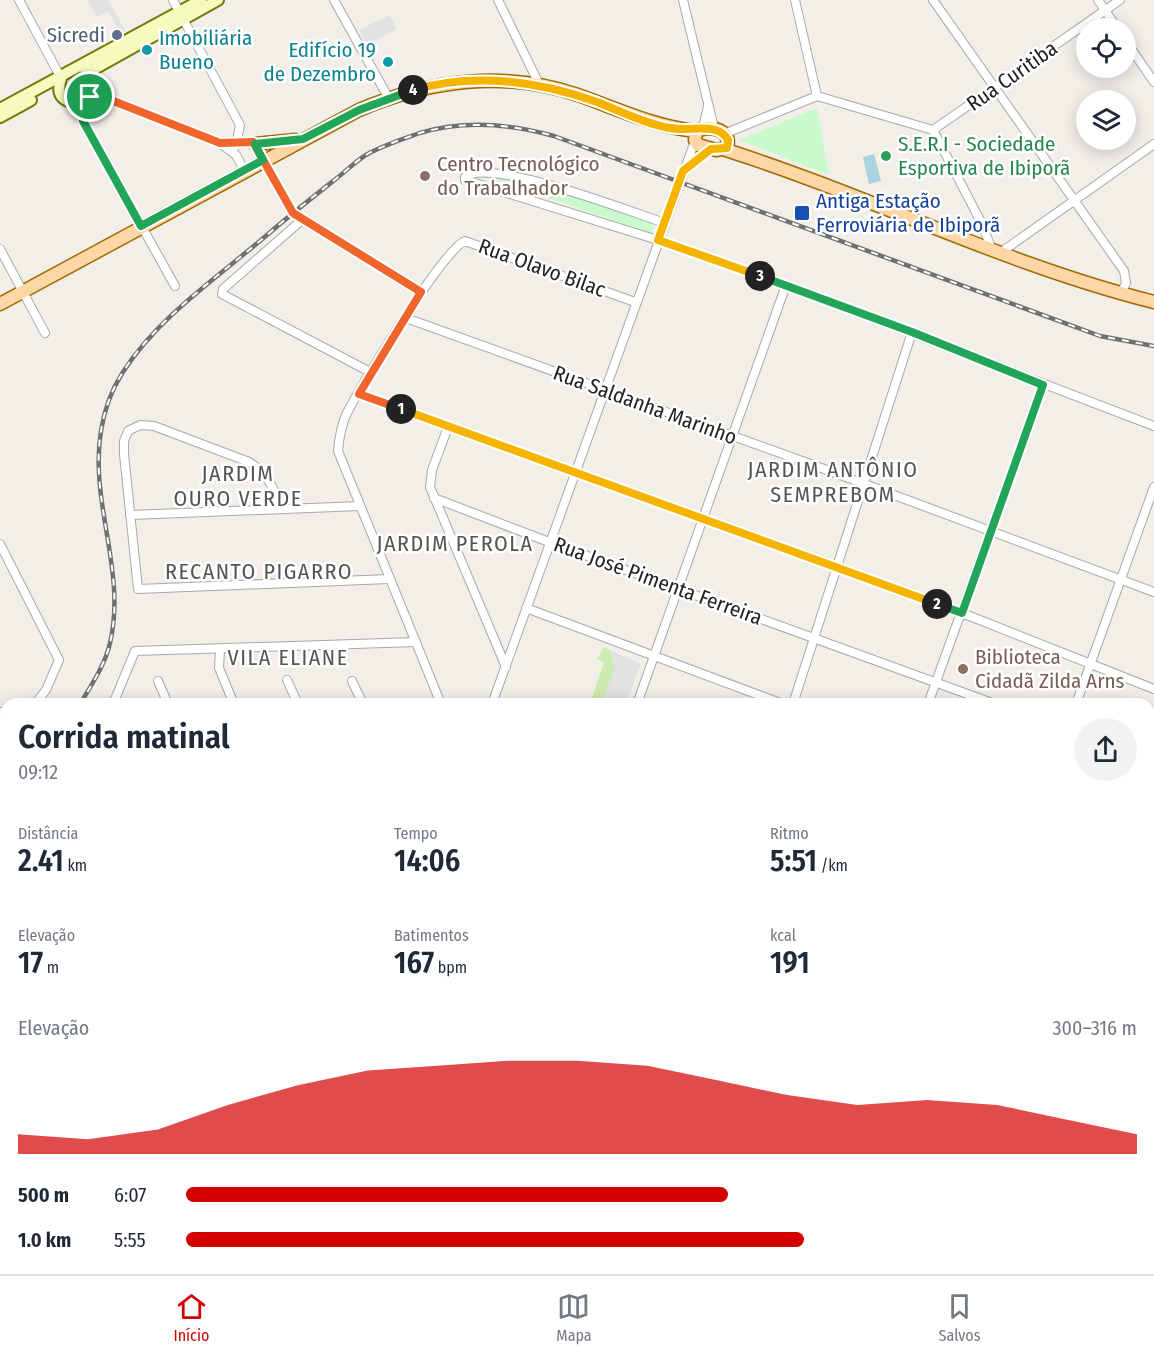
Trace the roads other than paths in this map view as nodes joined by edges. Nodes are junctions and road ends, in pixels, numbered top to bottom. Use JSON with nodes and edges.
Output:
{"nodes":[{"id":1,"x":19,"y":0,"type":"edge"},
{"id":2,"x":173,"y":0,"type":"edge"},
{"id":3,"x":201,"y":0,"type":"edge"},
{"id":4,"x":218,"y":0,"type":"edge"},
{"id":5,"x":334,"y":0,"type":"edge"},
{"id":6,"x":498,"y":0,"type":"edge"},
{"id":7,"x":683,"y":0,"type":"edge"},
{"id":8,"x":795,"y":0,"type":"edge"},
{"id":9,"x":933,"y":0,"type":"edge"},
{"id":10,"x":1098,"y":0,"type":"edge"},
{"id":11,"x":1120,"y":0,"type":"edge"},
{"id":12,"x":1105,"y":11,"type":"junction"},
{"id":13,"x":182,"y":16,"type":"junction"},
{"id":14,"x":1110,"y":18,"type":"edge"},
{"id":15,"x":1136,"y":56,"type":"edge"},
{"id":16,"x":84,"y":69,"type":"junction"},
{"id":17,"x":61,"y":82,"type":"junction"},
{"id":18,"x":1154,"y":82,"type":"edge"},
{"id":19,"x":539,"y":84,"type":"junction"},
{"id":20,"x":996,"y":88,"type":"junction"},
{"id":21,"x":817,"y":96,"type":"junction"},
{"id":22,"x":90,"y":97,"type":"junction"},
{"id":23,"x":388,"y":97,"type":"junction"},
{"id":24,"x":0,"y":109,"type":"edge"},
{"id":25,"x":0,"y":117,"type":"edge"},
{"id":26,"x":933,"y":130,"type":"junction"},
{"id":27,"x":710,"y":138,"type":"junction"},
{"id":28,"x":303,"y":139,"type":"junction"},
{"id":29,"x":220,"y":143,"type":"junction"},
{"id":30,"x":238,"y":143,"type":"junction"},
{"id":31,"x":255,"y":144,"type":"junction"},
{"id":32,"x":1154,"y":144,"type":"edge"},
{"id":33,"x":236,"y":155,"type":"junction"},
{"id":34,"x":263,"y":160,"type":"junction"},
{"id":35,"x":244,"y":170,"type":"junction"},
{"id":36,"x":683,"y":171,"type":"junction"},
{"id":37,"x":1073,"y":202,"type":"junction"},
{"id":38,"x":303,"y":219,"type":"junction"},
{"id":39,"x":665,"y":223,"type":"junction"},
{"id":40,"x":141,"y":226,"type":"junction"},
{"id":41,"x":658,"y":240,"type":"junction"},
{"id":42,"x":0,"y":249,"type":"edge"},
{"id":43,"x":996,"y":251,"type":"junction"},
{"id":44,"x":786,"y":285,"type":"junction"},
{"id":45,"x":175,"y":286,"type":"dead end"},
{"id":46,"x":24,"y":292,"type":"junction"},
{"id":47,"x":421,"y":292,"type":"junction"},
{"id":48,"x":1121,"y":294,"type":"junction"},
{"id":49,"x":1152,"y":299,"type":"edge"},
{"id":50,"x":635,"y":302,"type":"junction"},
{"id":51,"x":0,"y":304,"type":"edge"},
{"id":52,"x":406,"y":318,"type":"junction"},
{"id":53,"x":912,"y":332,"type":"junction"},
{"id":54,"x":45,"y":333,"type":"dead end"},
{"id":55,"x":372,"y":373,"type":"junction"},
{"id":56,"x":1043,"y":385,"type":"junction"},
{"id":57,"x":604,"y":390,"type":"junction"},
{"id":58,"x":359,"y":394,"type":"junction"},
{"id":59,"x":1154,"y":426,"type":"edge"},
{"id":60,"x":448,"y":427,"type":"junction"},
{"id":61,"x":731,"y":436,"type":"junction"},
{"id":62,"x":574,"y":472,"type":"junction"},
{"id":63,"x":862,"y":483,"type":"junction"},
{"id":64,"x":1154,"y":487,"type":"edge"},
{"id":65,"x":434,"y":498,"type":"junction"},
{"id":66,"x":360,"y":506,"type":"junction"},
{"id":67,"x":279,"y":509,"type":"junction"},
{"id":68,"x":130,"y":515,"type":"junction"},
{"id":69,"x":701,"y":519,"type":"junction"},
{"id":70,"x":991,"y":531,"type":"junction"},
{"id":71,"x":549,"y":542,"type":"junction"},
{"id":72,"x":0,"y":544,"type":"edge"},
{"id":73,"x":836,"y":568,"type":"junction"},
{"id":74,"x":389,"y":579,"type":"junction"},
{"id":75,"x":1121,"y":580,"type":"junction"},
{"id":76,"x":677,"y":588,"type":"junction"},
{"id":77,"x":1154,"y":592,"type":"edge"},
{"id":78,"x":526,"y":608,"type":"junction"},
{"id":79,"x":962,"y":613,"type":"junction"},
{"id":80,"x":815,"y":637,"type":"junction"},
{"id":81,"x":416,"y":642,"type":"junction"},
{"id":82,"x":220,"y":650,"type":"junction"},
{"id":83,"x":654,"y":656,"type":"junction"},
{"id":84,"x":1090,"y":664,"type":"junction"},
{"id":85,"x":506,"y":667,"type":"junction"},
{"id":86,"x":287,"y":680,"type":"dead end"},
{"id":87,"x":158,"y":681,"type":"dead end"},
{"id":88,"x":352,"y":681,"type":"dead end"},
{"id":89,"x":936,"y":683,"type":"junction"},
{"id":90,"x":1154,"y":689,"type":"edge"},
{"id":91,"x":40,"y":698,"type":"edge"},
{"id":92,"x":115,"y":698,"type":"edge"},
{"id":93,"x":165,"y":698,"type":"edge"},
{"id":94,"x":232,"y":698,"type":"edge"},
{"id":95,"x":295,"y":698,"type":"edge"},
{"id":96,"x":360,"y":698,"type":"edge"},
{"id":97,"x":439,"y":698,"type":"edge"},
{"id":98,"x":494,"y":698,"type":"edge"},
{"id":99,"x":639,"y":698,"type":"edge"},
{"id":100,"x":767,"y":698,"type":"edge"},
{"id":101,"x":795,"y":698,"type":"edge"},
{"id":102,"x":930,"y":698,"type":"edge"},
{"id":103,"x":978,"y":698,"type":"edge"},
{"id":104,"x":1078,"y":698,"type":"edge"}],
"edges":[{"from":1,"to":17,"type":"street"},
{"from":2,"to":13,"type":"street"},
{"from":3,"to":13,"type":"main road"},
{"from":4,"to":13,"type":"main road"},
{"from":5,"to":23,"type":"street"},
{"from":6,"to":19,"type":"street"},
{"from":7,"to":27,"type":"street"},
{"from":8,"to":21,"type":"street"},
{"from":9,"to":20,"type":"street"},
{"from":10,"to":12,"type":"street"},
{"from":11,"to":12,"type":"street","name":"Rua Curitiba"},
{"from":12,"to":14,"type":"street"},
{"from":12,"to":20,"type":"street","name":"Rua Curitiba"},
{"from":13,"to":16,"type":"main road"},
{"from":13,"to":30,"type":"street"},
{"from":15,"to":18,"type":"street"},
{"from":16,"to":17,"type":"main road"},
{"from":16,"to":22,"type":"main road"},
{"from":17,"to":22,"type":"main road"},
{"from":17,"to":24,"type":"main road"},
{"from":17,"to":25,"type":"main road"},
{"from":19,"to":23,"type":"main road"},
{"from":19,"to":27,"type":"main road"},
{"from":20,"to":26,"type":"street","name":"Rua Curitiba"},
{"from":20,"to":37,"type":"street"},
{"from":21,"to":26,"type":"street"},
{"from":21,"to":27,"type":"street"},
{"from":22,"to":29,"type":"street"},
{"from":22,"to":40,"type":"street"},
{"from":23,"to":28,"type":"main road"},
{"from":26,"to":43,"type":"street"},
{"from":27,"to":36,"type":"street"},
{"from":27,"to":36,"type":"street"},
{"from":27,"to":43,"type":"main road"},
{"from":28,"to":31,"type":"main road"},
{"from":28,"to":34,"type":"main road"},
{"from":29,"to":30,"type":"street"},
{"from":29,"to":33,"type":"street"},
{"from":30,"to":31,"type":"street"},
{"from":30,"to":33,"type":"street"},
{"from":31,"to":34,"type":"street"},
{"from":32,"to":37,"type":"street"},
{"from":33,"to":35,"type":"street"},
{"from":34,"to":35,"type":"main road"},
{"from":34,"to":38,"type":"street"},
{"from":35,"to":40,"type":"main road"},
{"from":36,"to":39,"type":"street"},
{"from":37,"to":43,"type":"street"},
{"from":37,"to":48,"type":"street"},
{"from":38,"to":47,"type":"street"},
{"from":38,"to":55,"type":"street"},
{"from":39,"to":41,"type":"street"},
{"from":39,"to":41,"type":"street"},
{"from":40,"to":45,"type":"street"},
{"from":40,"to":46,"type":"main road"},
{"from":41,"to":44,"type":"street"},
{"from":41,"to":50,"type":"street"},
{"from":42,"to":46,"type":"street"},
{"from":43,"to":48,"type":"main road"},
{"from":44,"to":53,"type":"street"},
{"from":44,"to":61,"type":"street"},
{"from":46,"to":51,"type":"main road"},
{"from":46,"to":54,"type":"street"},
{"from":47,"to":50,"type":"street","name":"Rua Olavo Bilac"},
{"from":47,"to":52,"type":"street","name":"Rua Olavo Bilac"},
{"from":48,"to":49,"type":"main road"},
{"from":50,"to":57,"type":"street"},
{"from":52,"to":55,"type":"street","name":"Rua Olavo Bilac"},
{"from":52,"to":57,"type":"street","name":"Rua Saldanha Marinho"},
{"from":53,"to":56,"type":"street"},
{"from":53,"to":63,"type":"street"},
{"from":55,"to":58,"type":"street","name":"Rua Olavo Bilac"},
{"from":56,"to":59,"type":"street"},
{"from":56,"to":70,"type":"street"},
{"from":57,"to":61,"type":"street","name":"Rua Saldanha Marinho"},
{"from":57,"to":62,"type":"street"},
{"from":58,"to":60,"type":"street"},
{"from":58,"to":66,"type":"street","name":"Rua Olavo Bilac"},
{"from":60,"to":62,"type":"street"},
{"from":60,"to":65,"type":"street"},
{"from":61,"to":63,"type":"street","name":"Rua Saldanha Marinho"},
{"from":61,"to":69,"type":"street"},
{"from":62,"to":69,"type":"street"},
{"from":62,"to":71,"type":"street"},
{"from":63,"to":70,"type":"street","name":"Rua Saldanha Marinho"},
{"from":63,"to":73,"type":"street"},
{"from":64,"to":75,"type":"street"},
{"from":65,"to":71,"type":"street","name":"Rua José Pimenta Ferreira"},
{"from":65,"to":85,"type":"street"},
{"from":66,"to":67,"type":"street"},
{"from":66,"to":74,"type":"street","name":"Rua Olavo Bilac"},
{"from":67,"to":68,"type":"street"},
{"from":67,"to":68,"type":"street"},
{"from":68,"to":74,"type":"street"},
{"from":69,"to":73,"type":"street"},
{"from":69,"to":76,"type":"street"},
{"from":70,"to":75,"type":"street","name":"Rua Saldanha Marinho"},
{"from":70,"to":79,"type":"street"},
{"from":71,"to":76,"type":"street","name":"Rua José Pimenta Ferreira"},
{"from":71,"to":78,"type":"street"},
{"from":72,"to":91,"type":"street"},
{"from":73,"to":79,"type":"street"},
{"from":73,"to":80,"type":"street"},
{"from":74,"to":81,"type":"street","name":"Rua Olavo Bilac"},
{"from":75,"to":77,"type":"street","name":"Rua Saldanha Marinho"},
{"from":75,"to":84,"type":"street"},
{"from":76,"to":80,"type":"street","name":"Rua José Pimenta Ferreira"},
{"from":76,"to":83,"type":"street"},
{"from":78,"to":83,"type":"street"},
{"from":78,"to":85,"type":"street"},
{"from":79,"to":84,"type":"street"},
{"from":79,"to":89,"type":"street"},
{"from":80,"to":89,"type":"street","name":"Rua José Pimenta Ferreira"},
{"from":80,"to":101,"type":"street"},
{"from":81,"to":82,"type":"street"},
{"from":81,"to":97,"type":"street","name":"Rua Olavo Bilac"},
{"from":82,"to":92,"type":"street"},
{"from":82,"to":94,"type":"street"},
{"from":83,"to":99,"type":"street"},
{"from":83,"to":100,"type":"street"},
{"from":84,"to":90,"type":"street"},
{"from":84,"to":104,"type":"street"},
{"from":85,"to":98,"type":"street"},
{"from":86,"to":95,"type":"street"},
{"from":87,"to":93,"type":"street"},
{"from":88,"to":96,"type":"street"},
{"from":89,"to":102,"type":"street"},
{"from":89,"to":103,"type":"street","name":"Rua José Pimenta Ferreira"}]}
